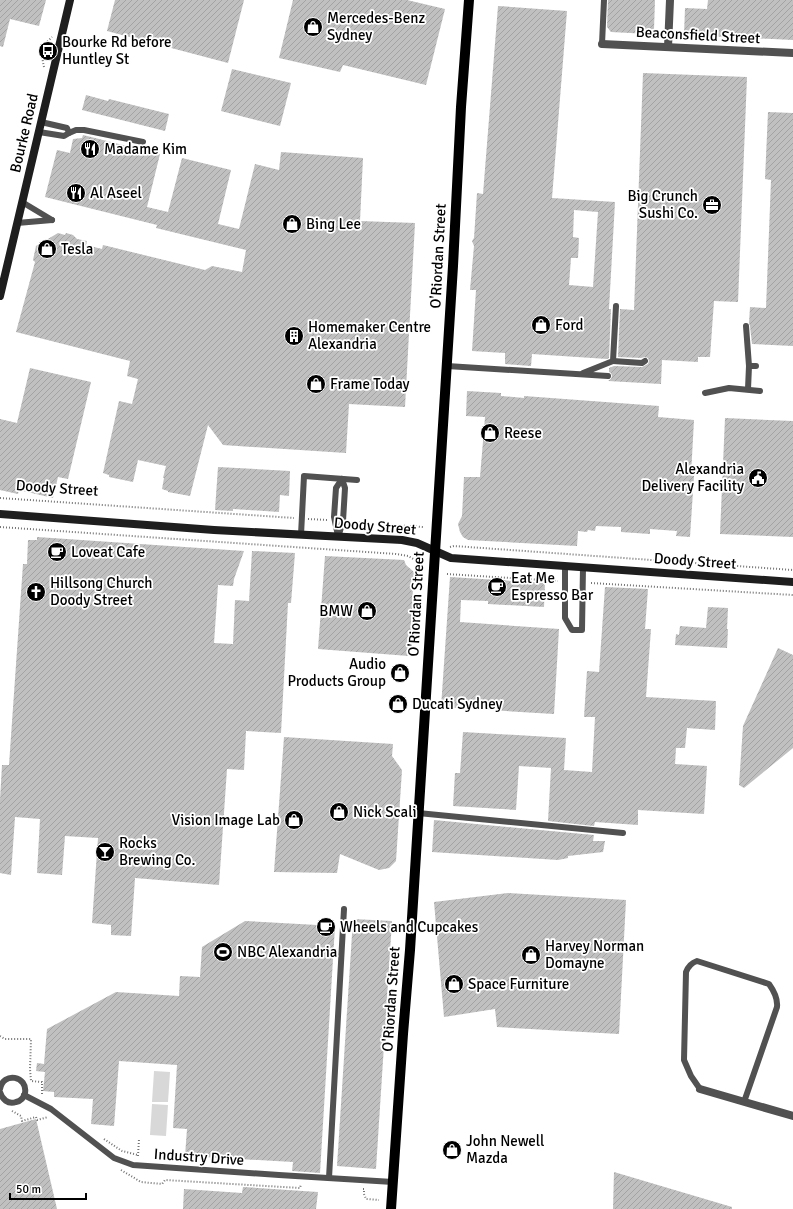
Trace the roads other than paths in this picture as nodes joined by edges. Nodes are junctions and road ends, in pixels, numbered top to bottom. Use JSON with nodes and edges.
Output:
{"nodes":[{"id":1,"x":70,"y":0,"type":"edge"},
{"id":2,"x":469,"y":0,"type":"edge"},
{"id":3,"x":604,"y":0,"type":"edge"},
{"id":4,"x":670,"y":0,"type":"edge"},
{"id":5,"x":602,"y":44,"type":"joint"},
{"id":6,"x":668,"y":47,"type":"junction"},
{"id":7,"x":793,"y":53,"type":"edge"},
{"id":8,"x":41,"y":122,"type":"junction"},
{"id":9,"x":39,"y":132,"type":"junction"},
{"id":10,"x":69,"y":133,"type":"junction"},
{"id":11,"x":144,"y":142,"type":"dead end"},
{"id":12,"x":22,"y":202,"type":"junction"},
{"id":13,"x":17,"y":223,"type":"junction"},
{"id":14,"x":0,"y":296,"type":"edge"},
{"id":15,"x":616,"y":306,"type":"dead end"},
{"id":16,"x":746,"y":326,"type":"dead end"},
{"id":17,"x":613,"y":361,"type":"junction"},
{"id":18,"x":645,"y":361,"type":"dead end"},
{"id":19,"x":447,"y":366,"type":"junction"},
{"id":20,"x":749,"y":366,"type":"junction"},
{"id":21,"x":756,"y":366,"type":"dead end"},
{"id":22,"x":581,"y":374,"type":"junction"},
{"id":23,"x":608,"y":376,"type":"dead end"},
{"id":24,"x":748,"y":390,"type":"junction"},
{"id":25,"x":760,"y":391,"type":"dead end"},
{"id":26,"x":705,"y":394,"type":"dead end"},
{"id":27,"x":342,"y":479,"type":"junction"},
{"id":28,"x":357,"y":480,"type":"dead end"},
{"id":29,"x":0,"y":514,"type":"edge"},
{"id":30,"x":301,"y":535,"type":"junction"},
{"id":31,"x":338,"y":536,"type":"junction"},
{"id":32,"x":434,"y":551,"type":"junction"},
{"id":33,"x":565,"y":566,"type":"junction"},
{"id":34,"x":583,"y":567,"type":"junction"},
{"id":35,"x":793,"y":582,"type":"edge"},
{"id":36,"x":418,"y":813,"type":"junction"},
{"id":37,"x":623,"y":833,"type":"dead end"},
{"id":38,"x":344,"y":909,"type":"dead end"},
{"id":39,"x":700,"y":1089,"type":"joint"},
{"id":40,"x":0,"y":1090,"type":"edge"},
{"id":41,"x":24,"y":1096,"type":"junction"},
{"id":42,"x":744,"y":1102,"type":"junction"},
{"id":43,"x":793,"y":1116,"type":"edge"},
{"id":44,"x":329,"y":1178,"type":"junction"},
{"id":45,"x":393,"y":1182,"type":"junction"},
{"id":46,"x":391,"y":1209,"type":"edge"}],
"edges":[{"from":1,"to":8,"type":"street","name":"Bourke Road"},
{"from":2,"to":19,"type":"main road","name":"O'Riordan Street"},
{"from":3,"to":5,"type":"lane"},
{"from":4,"to":6,"type":"street"},
{"from":5,"to":6,"type":"street","name":"Beaconsfield Street"},
{"from":6,"to":7,"type":"street","name":"Beaconsfield Street"},
{"from":8,"to":9,"type":"street","name":"Bourke Road"},
{"from":8,"to":10,"type":"lane"},
{"from":9,"to":10,"type":"lane"},
{"from":9,"to":12,"type":"street","name":"Bourke Road"},
{"from":10,"to":11,"type":"lane"},
{"from":12,"to":13,"type":"street","name":"Bourke Road"},
{"from":12,"to":13,"type":"lane"},
{"from":13,"to":14,"type":"street","name":"Bourke Road"},
{"from":15,"to":17,"type":"lane"},
{"from":16,"to":20,"type":"lane"},
{"from":17,"to":18,"type":"lane"},
{"from":17,"to":22,"type":"lane"},
{"from":19,"to":22,"type":"lane"},
{"from":19,"to":32,"type":"main road","name":"O'Riordan Street"},
{"from":20,"to":21,"type":"lane"},
{"from":20,"to":24,"type":"lane"},
{"from":22,"to":23,"type":"lane"},
{"from":24,"to":25,"type":"lane"},
{"from":24,"to":26,"type":"lane"},
{"from":27,"to":28,"type":"lane"},
{"from":27,"to":30,"type":"lane"},
{"from":27,"to":31,"type":"lane"},
{"from":27,"to":31,"type":"lane"},
{"from":29,"to":30,"type":"street","name":"Doody Street"},
{"from":30,"to":31,"type":"street","name":"Doody Street"},
{"from":31,"to":32,"type":"street","name":"Doody Street"},
{"from":32,"to":33,"type":"street","name":"Doody Street"},
{"from":32,"to":36,"type":"main road","name":"O'Riordan Street"},
{"from":33,"to":34,"type":"street","name":"Doody Street"},
{"from":33,"to":34,"type":"lane"},
{"from":34,"to":35,"type":"street","name":"Doody Street"},
{"from":36,"to":37,"type":"lane"},
{"from":36,"to":45,"type":"main road","name":"O'Riordan Street"},
{"from":38,"to":44,"type":"lane"},
{"from":39,"to":42,"type":"street"},
{"from":39,"to":42,"type":"lane"},
{"from":40,"to":41,"type":"lane"},
{"from":40,"to":41,"type":"lane"},
{"from":41,"to":44,"type":"lane","name":"Industry Drive"},
{"from":42,"to":43,"type":"street"},
{"from":44,"to":45,"type":"lane","name":"Industry Drive"},
{"from":45,"to":46,"type":"main road","name":"O'Riordan Street"}]}
